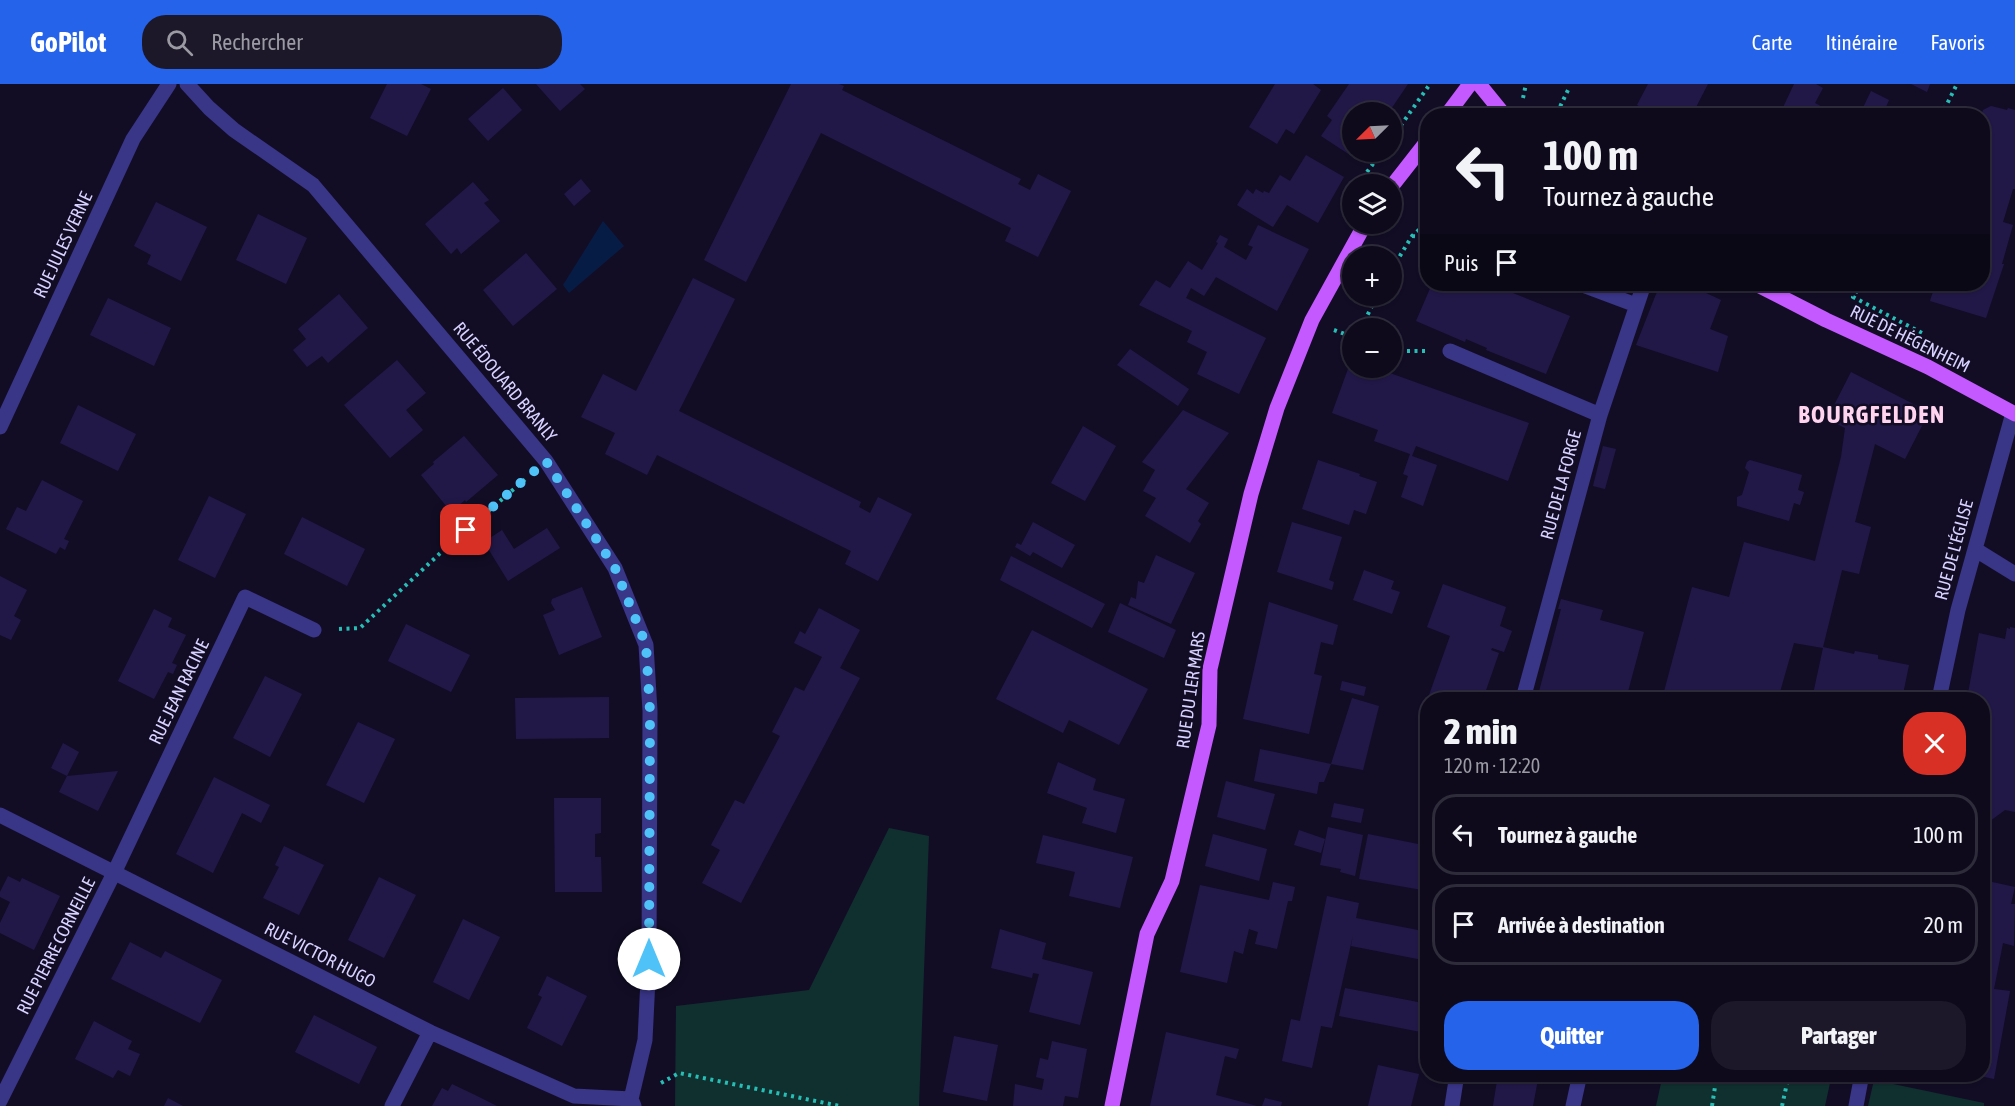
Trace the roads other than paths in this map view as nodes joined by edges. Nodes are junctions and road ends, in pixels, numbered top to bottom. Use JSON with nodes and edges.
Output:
{"nodes":[{"id":1,"x":169,"y":84,"type":"edge"},
{"id":2,"x":188,"y":84,"type":"edge"},
{"id":3,"x":1470,"y":84,"type":"edge"},
{"id":4,"x":1479,"y":84,"type":"edge"},
{"id":5,"x":1452,"y":108,"type":"edge"},
{"id":6,"x":1499,"y":108,"type":"edge"},
{"id":7,"x":1420,"y":154,"type":"edge"},
{"id":8,"x":1402,"y":175,"type":"edge"},
{"id":9,"x":1359,"y":234,"type":"edge"},
{"id":10,"x":1599,"y":291,"type":"edge"},
{"id":11,"x":1641,"y":291,"type":"edge"},
{"id":12,"x":1770,"y":291,"type":"edge"},
{"id":13,"x":1636,"y":305,"type":"junction"},
{"id":14,"x":1450,"y":351,"type":"road end"},
{"id":15,"x":2014,"y":413,"type":"edge"},
{"id":16,"x":1600,"y":415,"type":"junction"},
{"id":17,"x":0,"y":427,"type":"edge"},
{"id":18,"x":1976,"y":550,"type":"junction"},
{"id":19,"x":2015,"y":574,"type":"edge"},
{"id":20,"x":314,"y":630,"type":"road end"},
{"id":21,"x":1525,"y":692,"type":"edge"},
{"id":22,"x":1940,"y":692,"type":"edge"},
{"id":23,"x":0,"y":815,"type":"edge"},
{"id":24,"x":114,"y":873,"type":"junction"},
{"id":25,"x":430,"y":1032,"type":"junction"},
{"id":26,"x":1456,"y":1082,"type":"edge"},
{"id":27,"x":1578,"y":1082,"type":"edge"},
{"id":28,"x":1861,"y":1082,"type":"edge"},
{"id":29,"x":0,"y":1101,"type":"edge"},
{"id":30,"x":633,"y":1103,"type":"edge"},
{"id":31,"x":392,"y":1106,"type":"edge"},
{"id":32,"x":1112,"y":1106,"type":"edge"},
{"id":33,"x":1452,"y":1106,"type":"edge"},
{"id":34,"x":1573,"y":1106,"type":"edge"},
{"id":35,"x":1856,"y":1106,"type":"edge"}],
"edges":[{"from":1,"to":17,"type":"street","name":"RUE JULES VERNE"},
{"from":2,"to":30,"type":"street","name":"RUE ÉDOUARD BRANLY"},
{"from":3,"to":5,"type":"main road"},
{"from":4,"to":6,"type":"main road"},
{"from":7,"to":8,"type":"main road"},
{"from":9,"to":32,"type":"main road","name":"RUE DU 1ER MARS"},
{"from":10,"to":13,"type":"street"},
{"from":11,"to":13,"type":"street","name":"RUE DE LA FORGE"},
{"from":12,"to":15,"type":"main road","name":"RUE DE HÉGENHEIM"},
{"from":13,"to":16,"type":"street","name":"RUE DE LA FORGE"},
{"from":14,"to":16,"type":"street"},
{"from":15,"to":18,"type":"street","name":"RUE DE L'ÉGLISE"},
{"from":16,"to":21,"type":"street","name":"RUE DE LA FORGE"},
{"from":18,"to":19,"type":"street"},
{"from":18,"to":22,"type":"street","name":"RUE DE L'ÉGLISE"},
{"from":20,"to":24,"type":"street","name":"RUE JEAN RACINE"},
{"from":23,"to":24,"type":"street","name":"RUE VICTOR HUGO"},
{"from":24,"to":25,"type":"street","name":"RUE VICTOR HUGO"},
{"from":24,"to":29,"type":"street","name":"RUE PIERRE CORNEILLE"},
{"from":25,"to":30,"type":"street","name":"RUE VICTOR HUGO"},
{"from":25,"to":31,"type":"street"},
{"from":26,"to":33,"type":"street"},
{"from":27,"to":34,"type":"street"},
{"from":28,"to":35,"type":"street"}]}
